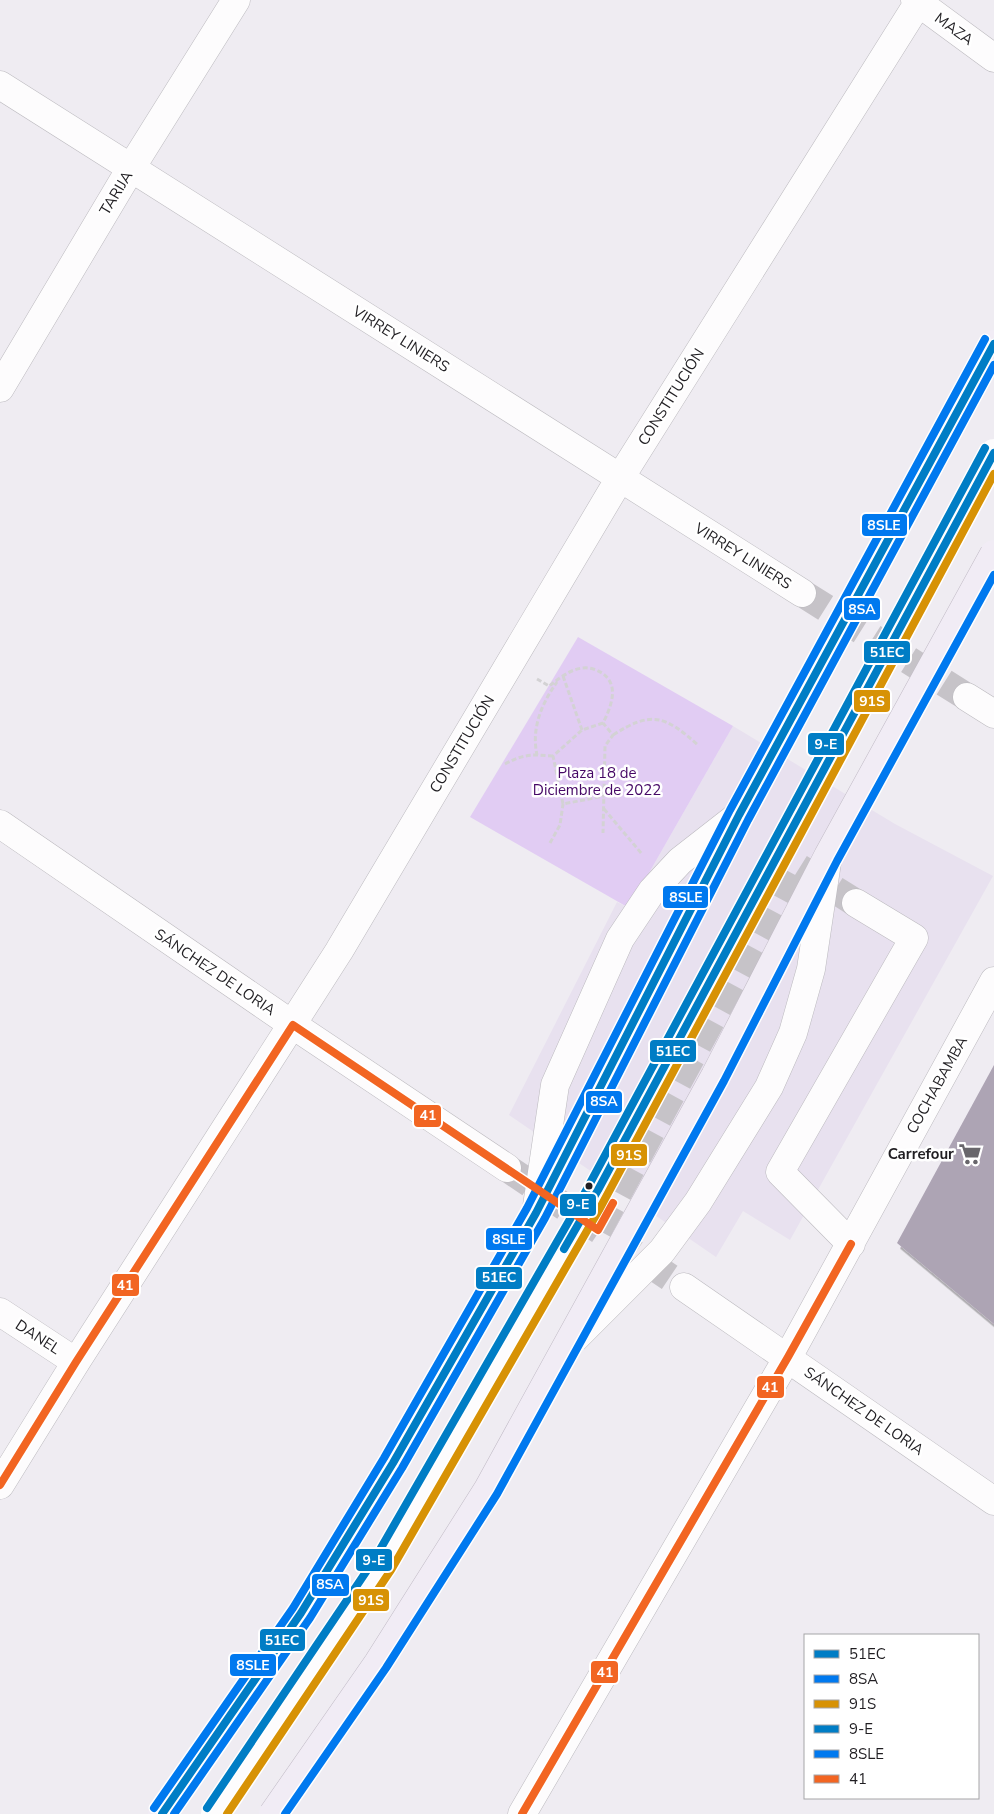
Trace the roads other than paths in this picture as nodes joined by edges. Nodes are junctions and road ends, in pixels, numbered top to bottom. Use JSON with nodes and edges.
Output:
{"nodes":[{"id":1,"x":236,"y":0,"type":"edge"},
{"id":2,"x":918,"y":1,"type":"edge"},
{"id":3,"x":994,"y":58,"type":"edge"},
{"id":4,"x":0,"y":85,"type":"edge"},
{"id":5,"x":131,"y":168,"type":"junction"},
{"id":6,"x":994,"y":344,"type":"edge"},
{"id":7,"x":0,"y":388,"type":"edge"},
{"id":8,"x":994,"y":453,"type":"edge"},
{"id":9,"x":620,"y":478,"type":"junction"},
{"id":10,"x":994,"y":554,"type":"edge"},
{"id":11,"x":802,"y":593,"type":"tunnel mouth"},
{"id":12,"x":967,"y":697,"type":"tunnel mouth"},
{"id":13,"x":994,"y":714,"type":"edge"},
{"id":14,"x":739,"y":815,"type":"junction"},
{"id":15,"x":0,"y":824,"type":"edge"},
{"id":16,"x":828,"y":856,"type":"junction"},
{"id":17,"x":856,"y":903,"type":"tunnel mouth"},
{"id":18,"x":994,"y":981,"type":"edge"},
{"id":19,"x":293,"y":1025,"type":"junction"},
{"id":20,"x":507,"y":1168,"type":"tunnel mouth"},
{"id":21,"x":536,"y":1212,"type":"junction"},
{"id":22,"x":850,"y":1244,"type":"junction"},
{"id":23,"x":684,"y":1287,"type":"tunnel mouth"},
{"id":24,"x":0,"y":1312,"type":"edge"},
{"id":25,"x":564,"y":1349,"type":"junction"},
{"id":26,"x":788,"y":1358,"type":"junction"},
{"id":27,"x":76,"y":1362,"type":"junction"},
{"id":28,"x":0,"y":1485,"type":"edge"},
{"id":29,"x":994,"y":1501,"type":"edge"},
{"id":30,"x":162,"y":1814,"type":"edge"},
{"id":31,"x":216,"y":1814,"type":"edge"},
{"id":32,"x":273,"y":1814,"type":"edge"},
{"id":33,"x":522,"y":1814,"type":"edge"}],
"edges":[{"from":1,"to":5,"type":"street","name":"TARIJA"},
{"from":2,"to":3,"type":"street","name":"MAZA"},
{"from":2,"to":9,"type":"street","name":"CONSTITUCIÓN"},
{"from":4,"to":5,"type":"street","name":"VIRREY LINIERS"},
{"from":5,"to":7,"type":"street","name":"TARIJA"},
{"from":5,"to":9,"type":"street","name":"VIRREY LINIERS"},
{"from":6,"to":14,"type":"highway","bridge":true},
{"from":8,"to":31,"type":"street","bridge":true},
{"from":9,"to":11,"type":"street","name":"VIRREY LINIERS"},
{"from":9,"to":19,"type":"street","name":"CONSTITUCIÓN"},
{"from":10,"to":16,"type":"highway","bridge":true},
{"from":12,"to":13,"type":"street"},
{"from":14,"to":21,"type":"highway","bridge":true},
{"from":14,"to":21,"type":"street","bridge":true},
{"from":15,"to":19,"type":"street","name":"SÁNCHEZ DE LORIA"},
{"from":16,"to":25,"type":"highway","bridge":true},
{"from":16,"to":25,"type":"street","bridge":true},
{"from":17,"to":22,"type":"street"},
{"from":18,"to":22,"type":"street","name":"COCHABAMBA"},
{"from":19,"to":20,"type":"street","name":"SÁNCHEZ DE LORIA"},
{"from":19,"to":27,"type":"street","name":"CONSTITUCIÓN"},
{"from":21,"to":30,"type":"highway","bridge":true},
{"from":22,"to":26,"type":"street","name":"COCHABAMBA"},
{"from":23,"to":26,"type":"street","name":"SÁNCHEZ DE LORIA"},
{"from":24,"to":27,"type":"street","name":"DANEL"},
{"from":25,"to":32,"type":"highway","bridge":true},
{"from":26,"to":29,"type":"street","name":"SÁNCHEZ DE LORIA"},
{"from":26,"to":33,"type":"street","name":"COCHABAMBA"},
{"from":27,"to":28,"type":"street","name":"CONSTITUCIÓN"}]}
